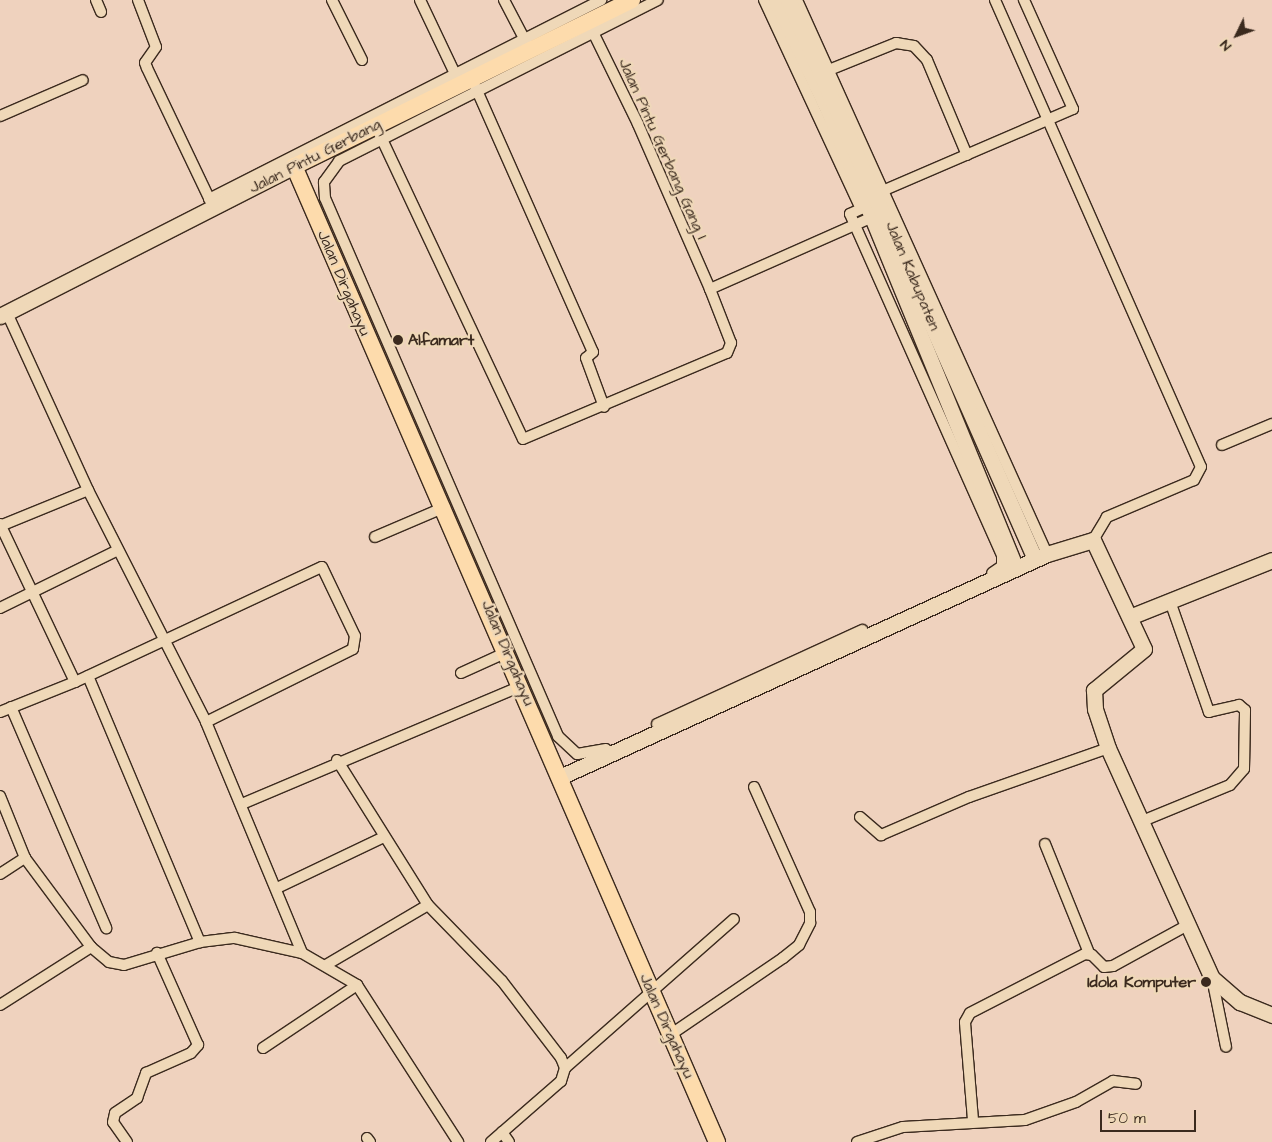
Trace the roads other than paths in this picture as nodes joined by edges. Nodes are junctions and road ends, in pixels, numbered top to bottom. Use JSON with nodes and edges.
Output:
{"nodes":[{"id":1,"x":96,"y":0,"type":"edge"},
{"id":2,"x":138,"y":0,"type":"edge"},
{"id":3,"x":332,"y":0,"type":"edge"},
{"id":4,"x":420,"y":0,"type":"edge"},
{"id":5,"x":504,"y":0,"type":"edge"},
{"id":6,"x":601,"y":0,"type":"edge"},
{"id":7,"x":632,"y":0,"type":"edge"},
{"id":8,"x":658,"y":0,"type":"edge"},
{"id":9,"x":764,"y":0,"type":"edge"},
{"id":10,"x":776,"y":0,"type":"edge"},
{"id":11,"x":788,"y":0,"type":"edge"},
{"id":12,"x":797,"y":0,"type":"edge"},
{"id":13,"x":994,"y":0,"type":"edge"},
{"id":14,"x":1024,"y":0,"type":"edge"},
{"id":15,"x":101,"y":12,"type":"dead end"},
{"id":16,"x":590,"y":28,"type":"junction"},
{"id":17,"x":528,"y":45,"type":"junction"},
{"id":18,"x":362,"y":60,"type":"dead end"},
{"id":19,"x":826,"y":71,"type":"junction"},
{"id":20,"x":82,"y":80,"type":"dead end"},
{"id":21,"x":466,"y":82,"type":"junction"},
{"id":22,"x":0,"y":116,"type":"edge"},
{"id":23,"x":1047,"y":120,"type":"junction"},
{"id":24,"x":379,"y":132,"type":"junction"},
{"id":25,"x":967,"y":155,"type":"junction"},
{"id":26,"x":294,"y":166,"type":"junction"},
{"id":27,"x":874,"y":193,"type":"junction"},
{"id":28,"x":211,"y":203,"type":"junction"},
{"id":29,"x":885,"y":212,"type":"junction"},
{"id":30,"x":870,"y":218,"type":"junction"},
{"id":31,"x":854,"y":225,"type":"junction"},
{"id":32,"x":710,"y":289,"type":"junction"},
{"id":33,"x":4,"y":315,"type":"edge"},
{"id":34,"x":604,"y":407,"type":"junction"},
{"id":35,"x":1272,"y":424,"type":"edge"},
{"id":36,"x":1222,"y":446,"type":"dead end"},
{"id":37,"x":88,"y":490,"type":"junction"},
{"id":38,"x":445,"y":507,"type":"junction"},
{"id":39,"x":0,"y":525,"type":"edge"},
{"id":40,"x":374,"y":538,"type":"dead end"},
{"id":41,"x":1093,"y":540,"type":"junction"},
{"id":42,"x":118,"y":550,"type":"junction"},
{"id":43,"x":1041,"y":556,"type":"junction"},
{"id":44,"x":1272,"y":560,"type":"edge"},
{"id":45,"x":1016,"y":568,"type":"junction"},
{"id":46,"x":32,"y":594,"type":"junction"},
{"id":47,"x":1170,"y":601,"type":"junction"},
{"id":48,"x":0,"y":608,"type":"edge"},
{"id":49,"x":1132,"y":616,"type":"junction"},
{"id":50,"x":163,"y":640,"type":"junction"},
{"id":51,"x":506,"y":652,"type":"junction"},
{"id":52,"x":461,"y":673,"type":"dead end"},
{"id":53,"x":88,"y":676,"type":"junction"},
{"id":54,"x":75,"y":682,"type":"junction"},
{"id":55,"x":521,"y":686,"type":"junction"},
{"id":56,"x":3,"y":709,"type":"edge"},
{"id":57,"x":206,"y":722,"type":"junction"},
{"id":58,"x":1108,"y":748,"type":"junction"},
{"id":59,"x":337,"y":760,"type":"junction"},
{"id":60,"x":560,"y":777,"type":"junction"},
{"id":61,"x":754,"y":787,"type":"dead end"},
{"id":62,"x":0,"y":796,"type":"edge"},
{"id":63,"x":242,"y":804,"type":"junction"},
{"id":64,"x":860,"y":818,"type":"dead end"},
{"id":65,"x":1140,"y":822,"type":"junction"},
{"id":66,"x":384,"y":837,"type":"junction"},
{"id":67,"x":1045,"y":844,"type":"dead end"},
{"id":68,"x":24,"y":858,"type":"junction"},
{"id":69,"x":0,"y":874,"type":"edge"},
{"id":70,"x":277,"y":888,"type":"junction"},
{"id":71,"x":428,"y":905,"type":"junction"},
{"id":72,"x":734,"y":919,"type":"dead end"},
{"id":73,"x":1188,"y":925,"type":"junction"},
{"id":74,"x":106,"y":928,"type":"dead end"},
{"id":75,"x":200,"y":942,"type":"junction"},
{"id":76,"x":91,"y":947,"type":"junction"},
{"id":77,"x":157,"y":952,"type":"junction"},
{"id":78,"x":302,"y":953,"type":"junction"},
{"id":79,"x":1089,"y":954,"type":"junction"},
{"id":80,"x":326,"y":965,"type":"junction"},
{"id":81,"x":1212,"y":978,"type":"junction"},
{"id":82,"x":357,"y":985,"type":"junction"},
{"id":83,"x":652,"y":993,"type":"junction"},
{"id":84,"x":0,"y":1005,"type":"edge"},
{"id":85,"x":1272,"y":1015,"type":"edge"},
{"id":86,"x":670,"y":1035,"type":"junction"},
{"id":87,"x":1226,"y":1047,"type":"dead end"},
{"id":88,"x":263,"y":1048,"type":"dead end"},
{"id":89,"x":565,"y":1068,"type":"junction"},
{"id":90,"x":1136,"y":1084,"type":"dead end"},
{"id":91,"x":973,"y":1120,"type":"junction"},
{"id":92,"x":502,"y":1132,"type":"junction"},
{"id":93,"x":127,"y":1142,"type":"edge"},
{"id":94,"x":458,"y":1142,"type":"edge"},
{"id":95,"x":491,"y":1142,"type":"edge"},
{"id":96,"x":509,"y":1142,"type":"edge"},
{"id":97,"x":718,"y":1142,"type":"edge"},
{"id":98,"x":857,"y":1142,"type":"edge"}],
"edges":[{"from":1,"to":15,"type":"street"},
{"from":2,"to":28,"type":"street"},
{"from":3,"to":18,"type":"street"},
{"from":4,"to":21,"type":"street"},
{"from":5,"to":17,"type":"street"},
{"from":6,"to":17,"type":"street"},
{"from":7,"to":16,"type":"main road","name":"Jalan Pintu Gerbang"},
{"from":8,"to":16,"type":"street"},
{"from":9,"to":31,"type":"street"},
{"from":10,"to":27,"type":"street","name":"Jalan Kabupaten"},
{"from":11,"to":19,"type":"street","name":"Jalan Kabupaten"},
{"from":12,"to":19,"type":"street"},
{"from":13,"to":23,"type":"street"},
{"from":14,"to":23,"type":"street"},
{"from":16,"to":17,"type":"main road","name":"Jalan Pintu Gerbang"},
{"from":16,"to":21,"type":"street"},
{"from":16,"to":32,"type":"street","name":"Jalan Pintu Gerbang Gang I"},
{"from":17,"to":21,"type":"main road","name":"Jalan Pintu Gerbang"},
{"from":19,"to":25,"type":"street"},
{"from":19,"to":27,"type":"street","name":"Jalan Kabupaten"},
{"from":20,"to":22,"type":"street"},
{"from":21,"to":24,"type":"main road","name":"Jalan Pintu Gerbang"},
{"from":21,"to":28,"type":"street"},
{"from":21,"to":34,"type":"street"},
{"from":23,"to":25,"type":"street"},
{"from":23,"to":41,"type":"street"},
{"from":24,"to":26,"type":"main road","name":"Jalan Pintu Gerbang"},
{"from":24,"to":31,"type":"street"},
{"from":24,"to":34,"type":"street"},
{"from":25,"to":27,"type":"street"},
{"from":26,"to":28,"type":"street","name":"Jalan Pintu Gerbang"},
{"from":26,"to":38,"type":"main road","name":"Jalan Dirgahayu"},
{"from":27,"to":29,"type":"street","name":"Jalan Kabupaten"},
{"from":27,"to":30,"type":"street","name":"Jalan Kabupaten"},
{"from":27,"to":43,"type":"street"},
{"from":28,"to":33,"type":"street","name":"Jalan Pintu Gerbang"},
{"from":29,"to":30,"type":"street"},
{"from":29,"to":43,"type":"street","name":"Jalan Kabupaten"},
{"from":30,"to":31,"type":"street"},
{"from":30,"to":45,"type":"street","name":"Jalan Kabupaten"},
{"from":31,"to":32,"type":"street"},
{"from":32,"to":34,"type":"street","name":"Jalan Pintu Gerbang Gang I"},
{"from":33,"to":37,"type":"street"},
{"from":35,"to":36,"type":"street"},
{"from":37,"to":39,"type":"street"},
{"from":37,"to":42,"type":"street"},
{"from":38,"to":40,"type":"street"},
{"from":38,"to":51,"type":"main road","name":"Jalan Dirgahayu"},
{"from":39,"to":46,"type":"street"},
{"from":41,"to":43,"type":"street"},
{"from":41,"to":49,"type":"street"},
{"from":42,"to":46,"type":"street"},
{"from":42,"to":50,"type":"street"},
{"from":43,"to":45,"type":"street"},
{"from":44,"to":47,"type":"street"},
{"from":45,"to":60,"type":"street"},
{"from":46,"to":48,"type":"street"},
{"from":46,"to":54,"type":"street"},
{"from":47,"to":49,"type":"street"},
{"from":47,"to":65,"type":"street"},
{"from":49,"to":58,"type":"street"},
{"from":50,"to":53,"type":"street"},
{"from":50,"to":57,"type":"street"},
{"from":50,"to":57,"type":"street"},
{"from":51,"to":52,"type":"street"},
{"from":51,"to":55,"type":"main road","name":"Jalan Dirgahayu"},
{"from":53,"to":54,"type":"street"},
{"from":53,"to":75,"type":"street"},
{"from":54,"to":56,"type":"street"},
{"from":55,"to":59,"type":"street"},
{"from":55,"to":60,"type":"main road","name":"Jalan Dirgahayu"},
{"from":56,"to":74,"type":"street"},
{"from":57,"to":63,"type":"street"},
{"from":58,"to":64,"type":"street"},
{"from":58,"to":65,"type":"street"},
{"from":59,"to":63,"type":"street"},
{"from":59,"to":66,"type":"street"},
{"from":60,"to":83,"type":"main road","name":"Jalan Dirgahayu"},
{"from":61,"to":86,"type":"street"},
{"from":62,"to":68,"type":"street"},
{"from":63,"to":70,"type":"street"},
{"from":65,"to":73,"type":"street"},
{"from":66,"to":70,"type":"street"},
{"from":66,"to":71,"type":"street"},
{"from":67,"to":79,"type":"street"},
{"from":68,"to":69,"type":"street"},
{"from":68,"to":76,"type":"street"},
{"from":70,"to":78,"type":"street"},
{"from":71,"to":80,"type":"street"},
{"from":71,"to":89,"type":"street"},
{"from":72,"to":83,"type":"street"},
{"from":73,"to":79,"type":"street"},
{"from":73,"to":81,"type":"street"},
{"from":75,"to":77,"type":"street"},
{"from":75,"to":78,"type":"street"},
{"from":76,"to":77,"type":"street"},
{"from":76,"to":84,"type":"street"},
{"from":77,"to":93,"type":"street"},
{"from":78,"to":80,"type":"street"},
{"from":79,"to":91,"type":"street"},
{"from":80,"to":82,"type":"street"},
{"from":81,"to":85,"type":"street"},
{"from":81,"to":87,"type":"street"},
{"from":82,"to":88,"type":"street"},
{"from":82,"to":94,"type":"street"},
{"from":83,"to":86,"type":"main road","name":"Jalan Dirgahayu"},
{"from":83,"to":89,"type":"street"},
{"from":86,"to":97,"type":"main road","name":"Jalan Dirgahayu"},
{"from":89,"to":92,"type":"street"},
{"from":90,"to":91,"type":"street"},
{"from":91,"to":98,"type":"street"},
{"from":92,"to":95,"type":"street"},
{"from":92,"to":96,"type":"street"}]}
